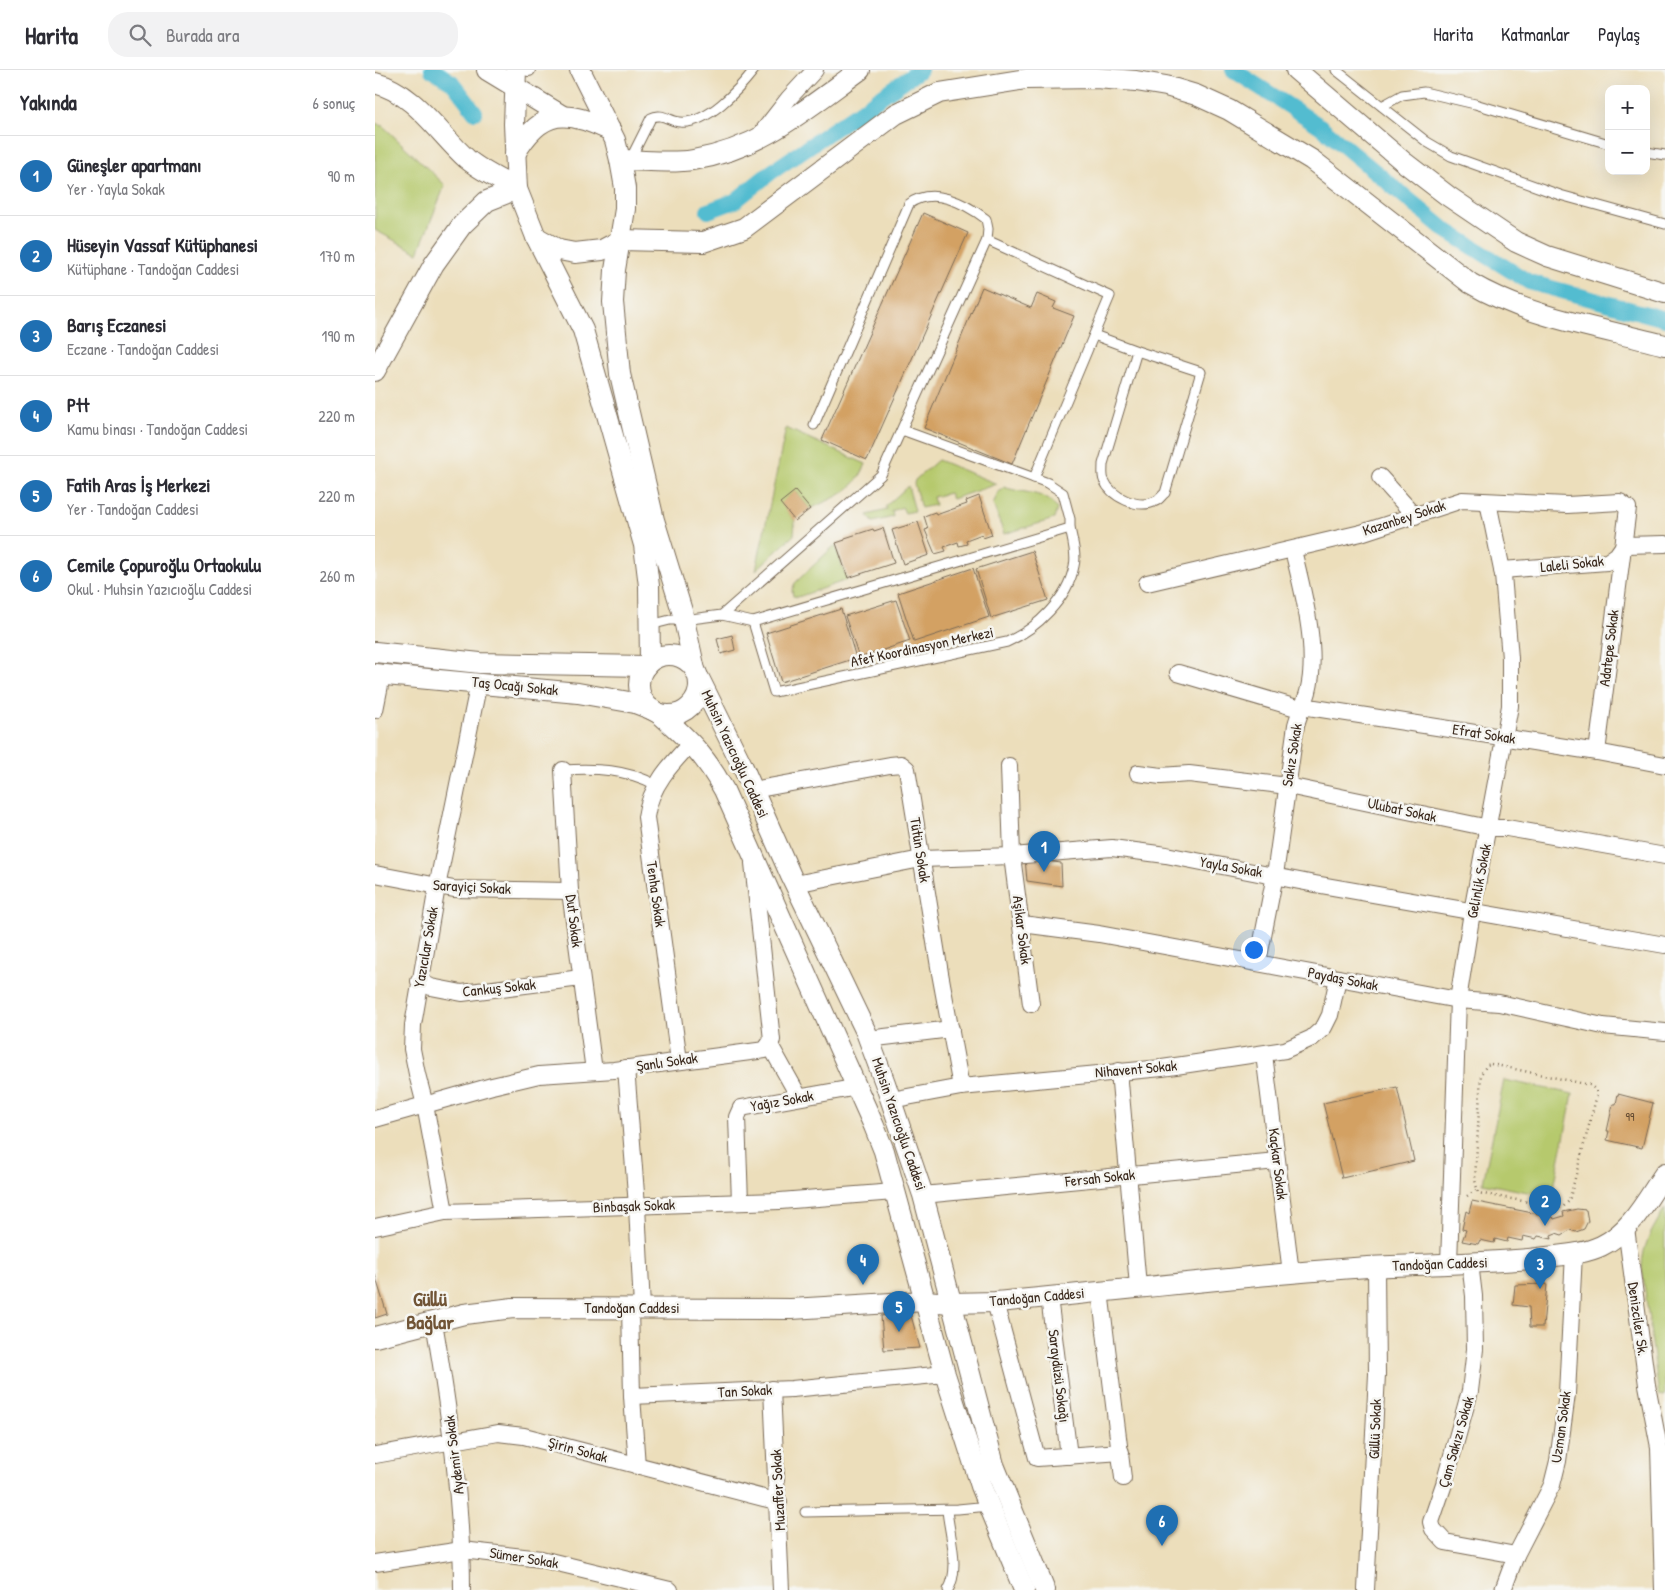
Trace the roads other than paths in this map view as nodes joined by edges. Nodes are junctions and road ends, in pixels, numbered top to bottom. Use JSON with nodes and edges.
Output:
{"nodes":[{"id":1,"x":487,"y":70,"type":"edge"},
{"id":2,"x":580,"y":70,"type":"edge"},
{"id":3,"x":754,"y":70,"type":"edge"},
{"id":4,"x":815,"y":70,"type":"edge"},
{"id":5,"x":860,"y":70,"type":"edge"},
{"id":6,"x":1296,"y":70,"type":"edge"},
{"id":7,"x":1336,"y":70,"type":"edge"},
{"id":8,"x":515,"y":79,"type":"edge"},
{"id":9,"x":375,"y":83,"type":"edge"},
{"id":10,"x":1382,"y":106,"type":"junction"},
{"id":11,"x":561,"y":115,"type":"junction"},
{"id":12,"x":611,"y":131,"type":"junction"},
{"id":13,"x":755,"y":142,"type":"junction"},
{"id":14,"x":1605,"y":143,"type":"edge"},
{"id":15,"x":1650,"y":153,"type":"edge"},
{"id":16,"x":515,"y":154,"type":"junction"},
{"id":17,"x":1665,"y":155,"type":"edge"},
{"id":18,"x":625,"y":160,"type":"junction"},
{"id":19,"x":517,"y":189,"type":"junction"},
{"id":20,"x":1665,"y":224,"type":"edge"},
{"id":21,"x":536,"y":237,"type":"junction"},
{"id":22,"x":621,"y":240,"type":"junction"},
{"id":23,"x":987,"y":240,"type":"junction"},
{"id":24,"x":1665,"y":293,"type":"edge"},
{"id":25,"x":1095,"y":334,"type":"junction"},
{"id":26,"x":1665,"y":345,"type":"edge"},
{"id":27,"x":1137,"y":351,"type":"junction"},
{"id":28,"x":375,"y":371,"type":"edge"},
{"id":29,"x":814,"y":425,"type":"dead end"},
{"id":30,"x":901,"y":430,"type":"junction"},
{"id":31,"x":1381,"y":477,"type":"dead end"},
{"id":32,"x":1034,"y":478,"type":"junction"},
{"id":33,"x":1488,"y":502,"type":"junction"},
{"id":34,"x":1415,"y":516,"type":"junction"},
{"id":35,"x":1070,"y":528,"type":"junction"},
{"id":36,"x":1665,"y":544,"type":"edge"},
{"id":37,"x":1624,"y":545,"type":"junction"},
{"id":38,"x":1293,"y":550,"type":"junction"},
{"id":39,"x":1502,"y":570,"type":"junction"},
{"id":40,"x":1147,"y":584,"type":"dead end"},
{"id":41,"x":722,"y":615,"type":"junction"},
{"id":42,"x":683,"y":620,"type":"junction"},
{"id":43,"x":753,"y":622,"type":"junction"},
{"id":44,"x":648,"y":625,"type":"junction"},
{"id":45,"x":380,"y":652,"type":"edge"},
{"id":46,"x":648,"y":664,"type":"junction"},
{"id":47,"x":479,"y":673,"type":"junction"},
{"id":48,"x":1178,"y":673,"type":"dead end"},
{"id":49,"x":697,"y":674,"type":"junction"},
{"id":50,"x":379,"y":675,"type":"edge"},
{"id":51,"x":1301,"y":707,"type":"junction"},
{"id":52,"x":375,"y":710,"type":"edge"},
{"id":53,"x":657,"y":712,"type":"junction"},
{"id":54,"x":1506,"y":738,"type":"junction"},
{"id":55,"x":692,"y":742,"type":"junction"},
{"id":56,"x":1597,"y":752,"type":"junction"},
{"id":57,"x":1665,"y":765,"type":"edge"},
{"id":58,"x":1009,"y":766,"type":"dead end"},
{"id":59,"x":563,"y":770,"type":"joint"},
{"id":60,"x":1138,"y":773,"type":"dead end"},
{"id":61,"x":656,"y":785,"type":"junction"},
{"id":62,"x":1287,"y":786,"type":"junction"},
{"id":63,"x":753,"y":790,"type":"junction"},
{"id":64,"x":1489,"y":828,"type":"junction"},
{"id":65,"x":752,"y":855,"type":"junction"},
{"id":66,"x":1012,"y":856,"type":"junction"},
{"id":67,"x":1665,"y":856,"type":"edge"},
{"id":68,"x":921,"y":859,"type":"junction"},
{"id":69,"x":375,"y":874,"type":"edge"},
{"id":70,"x":1275,"y":875,"type":"junction"},
{"id":71,"x":795,"y":884,"type":"junction"},
{"id":72,"x":437,"y":887,"type":"junction"},
{"id":73,"x":570,"y":891,"type":"junction"},
{"id":74,"x":1472,"y":912,"type":"junction"},
{"id":75,"x":1022,"y":924,"type":"junction"},
{"id":76,"x":1665,"y":946,"type":"edge"},
{"id":77,"x":1258,"y":962,"type":"junction"},
{"id":78,"x":581,"y":978,"type":"junction"},
{"id":79,"x":1339,"y":978,"type":"junction"},
{"id":80,"x":419,"y":981,"type":"junction"},
{"id":81,"x":1458,"y":1000,"type":"junction"},
{"id":82,"x":1031,"y":1004,"type":"dead end"},
{"id":83,"x":951,"y":1029,"type":"junction"},
{"id":84,"x":1665,"y":1032,"type":"edge"},
{"id":85,"x":868,"y":1039,"type":"junction"},
{"id":86,"x":770,"y":1045,"type":"junction"},
{"id":87,"x":1264,"y":1054,"type":"junction"},
{"id":88,"x":679,"y":1061,"type":"junction"},
{"id":89,"x":626,"y":1068,"type":"junction"},
{"id":90,"x":1119,"y":1070,"type":"junction"},
{"id":91,"x":594,"y":1071,"type":"junction"},
{"id":92,"x":858,"y":1087,"type":"junction"},
{"id":93,"x":961,"y":1087,"type":"junction"},
{"id":94,"x":888,"y":1091,"type":"junction"},
{"id":95,"x":799,"y":1097,"type":"junction"},
{"id":96,"x":425,"y":1105,"type":"junction"},
{"id":97,"x":375,"y":1119,"type":"edge"},
{"id":98,"x":1277,"y":1162,"type":"junction"},
{"id":99,"x":1665,"y":1173,"type":"edge"},
{"id":100,"x":1127,"y":1175,"type":"junction"},
{"id":101,"x":894,"y":1192,"type":"junction"},
{"id":102,"x":923,"y":1195,"type":"junction"},
{"id":103,"x":740,"y":1202,"type":"junction"},
{"id":104,"x":637,"y":1206,"type":"junction"},
{"id":105,"x":445,"y":1212,"type":"junction"},
{"id":106,"x":375,"y":1227,"type":"edge"},
{"id":107,"x":1626,"y":1228,"type":"junction"},
{"id":108,"x":1574,"y":1253,"type":"junction"},
{"id":109,"x":1449,"y":1263,"type":"junction"},
{"id":110,"x":1470,"y":1263,"type":"junction"},
{"id":111,"x":1376,"y":1267,"type":"junction"},
{"id":112,"x":1291,"y":1273,"type":"junction"},
{"id":113,"x":1138,"y":1286,"type":"junction"},
{"id":114,"x":1100,"y":1291,"type":"junction"},
{"id":115,"x":1049,"y":1297,"type":"junction"},
{"id":116,"x":925,"y":1301,"type":"junction"},
{"id":117,"x":995,"y":1302,"type":"junction"},
{"id":118,"x":951,"y":1303,"type":"junction"},
{"id":119,"x":636,"y":1308,"type":"junction"},
{"id":120,"x":434,"y":1322,"type":"junction"},
{"id":121,"x":375,"y":1336,"type":"edge"},
{"id":122,"x":945,"y":1374,"type":"junction"},
{"id":123,"x":772,"y":1390,"type":"junction"},
{"id":124,"x":631,"y":1396,"type":"junction"},
{"id":125,"x":452,"y":1439,"type":"junction"},
{"id":126,"x":1121,"y":1452,"type":"junction"},
{"id":127,"x":375,"y":1455,"type":"edge"},
{"id":128,"x":1069,"y":1456,"type":"junction"},
{"id":129,"x":1662,"y":1457,"type":"edge"},
{"id":130,"x":637,"y":1466,"type":"junction"},
{"id":131,"x":1123,"y":1478,"type":"dead end"},
{"id":132,"x":779,"y":1502,"type":"junction"},
{"id":133,"x":989,"y":1506,"type":"junction"},
{"id":134,"x":947,"y":1510,"type":"junction"},
{"id":135,"x":805,"y":1512,"type":"dead end"},
{"id":136,"x":462,"y":1550,"type":"junction"},
{"id":137,"x":1516,"y":1555,"type":"junction"},
{"id":138,"x":375,"y":1563,"type":"edge"},
{"id":139,"x":462,"y":1590,"type":"edge"},
{"id":140,"x":670,"y":1590,"type":"edge"},
{"id":141,"x":781,"y":1590,"type":"edge"},
{"id":142,"x":948,"y":1590,"type":"edge"},
{"id":143,"x":1024,"y":1590,"type":"edge"},
{"id":144,"x":1045,"y":1590,"type":"edge"},
{"id":145,"x":1367,"y":1590,"type":"edge"},
{"id":146,"x":1503,"y":1590,"type":"edge"},
{"id":147,"x":1663,"y":1590,"type":"edge"}],
"edges":[{"from":1,"to":8,"type":"street"},
{"from":2,"to":12,"type":"street","name":"Muhsin Yazıcıoğlu Caddesi"},
{"from":3,"to":18,"type":"lane"},
{"from":4,"to":13,"type":"street"},
{"from":5,"to":13,"type":"street"},
{"from":6,"to":24,"type":"street"},
{"from":7,"to":10,"type":"lane"},
{"from":8,"to":11,"type":"street"},
{"from":8,"to":16,"type":"street"},
{"from":9,"to":19,"type":"street"},
{"from":10,"to":14,"type":"lane"},
{"from":10,"to":20,"type":"lane"},
{"from":11,"to":12,"type":"street"},
{"from":11,"to":16,"type":"street"},
{"from":12,"to":18,"type":"street","name":"Muhsin Yazıcıoğlu Caddesi"},
{"from":13,"to":18,"type":"street"},
{"from":15,"to":17,"type":"lane"},
{"from":16,"to":19,"type":"street"},
{"from":18,"to":22,"type":"street","name":"Muhsin Yazıcıoğlu Caddesi"},
{"from":19,"to":21,"type":"street"},
{"from":19,"to":28,"type":"street"},
{"from":21,"to":22,"type":"street"},
{"from":21,"to":44,"type":"street"},
{"from":22,"to":26,"type":"street"},
{"from":22,"to":42,"type":"street","name":"Muhsin Yazıcıoğlu Caddesi"},
{"from":23,"to":25,"type":"lane"},
{"from":23,"to":29,"type":"lane"},
{"from":23,"to":30,"type":"lane"},
{"from":25,"to":27,"type":"lane"},
{"from":25,"to":32,"type":"lane"},
{"from":27,"to":27,"type":"lane"},
{"from":30,"to":32,"type":"lane","name":"Afet Koordinasyon Merkezi"},
{"from":30,"to":41,"type":"lane"},
{"from":31,"to":34,"type":"street"},
{"from":32,"to":35,"type":"lane","name":"Afet Koordinasyon Merkezi"},
{"from":33,"to":34,"type":"street","name":"Kazanbey Sokak"},
{"from":33,"to":37,"type":"street","name":"Kazanbey Sokak"},
{"from":33,"to":39,"type":"street","name":"Gelinlik Sokak"},
{"from":34,"to":38,"type":"street","name":"Kazanbey Sokak"},
{"from":35,"to":43,"type":"lane"},
{"from":35,"to":43,"type":"lane","name":"Afet Koordinasyon Merkezi"},
{"from":36,"to":37,"type":"street"},
{"from":37,"to":39,"type":"street","name":"Laleli Sokak"},
{"from":37,"to":56,"type":"street","name":"Adatepe Sokak"},
{"from":38,"to":40,"type":"street","name":"Kazanbey Sokak"},
{"from":38,"to":51,"type":"street","name":"Sakız Sokak"},
{"from":39,"to":54,"type":"street","name":"Gelinlik Sokak"},
{"from":41,"to":42,"type":"lane"},
{"from":41,"to":43,"type":"lane"},
{"from":42,"to":44,"type":"lane"},
{"from":42,"to":49,"type":"street","name":"Muhsin Yazıcıoğlu Caddesi"},
{"from":44,"to":46,"type":"street"},
{"from":45,"to":47,"type":"street","name":"Taş Ocağı Sokak"},
{"from":45,"to":50,"type":"street"},
{"from":46,"to":47,"type":"street","name":"Taş Ocağı Sokak"},
{"from":46,"to":49,"type":"street"},
{"from":46,"to":53,"type":"street"},
{"from":47,"to":50,"type":"street","name":"Taş Ocağı Sokak"},
{"from":47,"to":53,"type":"street","name":"Taş Ocağı Sokak"},
{"from":47,"to":72,"type":"street","name":"Yazıcılar Sokak"},
{"from":48,"to":51,"type":"street","name":"Efrat Sokak"},
{"from":49,"to":53,"type":"street"},
{"from":49,"to":63,"type":"street","name":"Muhsin Yazıcıoğlu Caddesi"},
{"from":50,"to":52,"type":"street"},
{"from":51,"to":54,"type":"street","name":"Efrat Sokak"},
{"from":51,"to":62,"type":"street","name":"Sakız Sokak"},
{"from":53,"to":55,"type":"street","name":"Muhsin Yazıcıoğlu Caddesi"},
{"from":54,"to":56,"type":"street","name":"Efrat Sokak"},
{"from":54,"to":64,"type":"street","name":"Gelinlik Sokak"},
{"from":55,"to":61,"type":"street","name":"Tenha Sokak"},
{"from":55,"to":65,"type":"street","name":"Muhsin Yazıcıoğlu Caddesi"},
{"from":56,"to":57,"type":"street","name":"Efrat Sokak"},
{"from":58,"to":66,"type":"street","name":"Aşikar Sokak"},
{"from":59,"to":61,"type":"lane"},
{"from":59,"to":73,"type":"street","name":"Dut Sokak"},
{"from":60,"to":62,"type":"street","name":"Ulubat Sokak"},
{"from":61,"to":88,"type":"street","name":"Tenha Sokak"},
{"from":62,"to":64,"type":"street","name":"Ulubat Sokak"},
{"from":62,"to":70,"type":"street","name":"Sakız Sokak"},
{"from":63,"to":68,"type":"street","name":"Tütün Sokak"},
{"from":63,"to":71,"type":"street","name":"Muhsin Yazıcıoğlu Caddesi"},
{"from":64,"to":67,"type":"street","name":"Ulubat Sokak"},
{"from":64,"to":74,"type":"street","name":"Gelinlik Sokak"},
{"from":65,"to":86,"type":"street"},
{"from":65,"to":92,"type":"street","name":"Muhsin Yazıcıoğlu Caddesi"},
{"from":66,"to":68,"type":"street","name":"Yayla Sokak"},
{"from":66,"to":70,"type":"street","name":"Yayla Sokak"},
{"from":66,"to":75,"type":"street","name":"Aşikar Sokak"},
{"from":68,"to":71,"type":"street","name":"Yayla Sokak"},
{"from":68,"to":83,"type":"street","name":"Tütün Sokak"},
{"from":69,"to":72,"type":"street","name":"Sarayiçi Sokak"},
{"from":70,"to":74,"type":"street","name":"Yayla Sokak"},
{"from":70,"to":77,"type":"street","name":"Sakız Sokak"},
{"from":71,"to":85,"type":"street","name":"Muhsin Yazıcıoğlu Caddesi"},
{"from":72,"to":73,"type":"street","name":"Sarayiçi Sokak"},
{"from":72,"to":80,"type":"street","name":"Yazıcılar Sokak"},
{"from":73,"to":78,"type":"street","name":"Dut Sokak"},
{"from":74,"to":76,"type":"street","name":"Yayla Sokak"},
{"from":74,"to":81,"type":"street","name":"Gelinlik Sokak"},
{"from":75,"to":77,"type":"street","name":"Paydaş Sokak"},
{"from":75,"to":82,"type":"street","name":"Aşikar Sokak"},
{"from":77,"to":79,"type":"street","name":"Paydaş Sokak"},
{"from":78,"to":80,"type":"street","name":"Cankuş Sokak"},
{"from":78,"to":91,"type":"street","name":"Dut Sokak"},
{"from":79,"to":81,"type":"street","name":"Paydaş Sokak"},
{"from":79,"to":87,"type":"street","name":"Nihavent Sokak"},
{"from":80,"to":96,"type":"street","name":"Yazıcılar Sokak"},
{"from":81,"to":84,"type":"street","name":"Paydaş Sokak"},
{"from":81,"to":109,"type":"street","name":"Gelinlik Sokak"},
{"from":83,"to":85,"type":"street"},
{"from":83,"to":93,"type":"street","name":"Tütün Sokak"},
{"from":85,"to":94,"type":"street","name":"Muhsin Yazıcıoğlu Caddesi"},
{"from":86,"to":88,"type":"street","name":"Şanlı Sokak"},
{"from":86,"to":95,"type":"street"},
{"from":87,"to":90,"type":"street","name":"Nihavent Sokak"},
{"from":87,"to":98,"type":"street","name":"Kaçkar Sokak"},
{"from":88,"to":89,"type":"street","name":"Şanlı Sokak"},
{"from":89,"to":91,"type":"street","name":"Şanlı Sokak"},
{"from":89,"to":104,"type":"street"},
{"from":90,"to":93,"type":"street","name":"Nihavent Sokak"},
{"from":90,"to":100,"type":"street"},
{"from":91,"to":96,"type":"street","name":"Şanlı Sokak"},
{"from":92,"to":94,"type":"street"},
{"from":92,"to":95,"type":"street","name":"Yağız Sokak"},
{"from":92,"to":101,"type":"street","name":"Muhsin Yazıcıoğlu Caddesi"},
{"from":93,"to":94,"type":"street","name":"Nihavent Sokak"},
{"from":94,"to":102,"type":"street","name":"Muhsin Yazıcıoğlu Caddesi"},
{"from":95,"to":103,"type":"street","name":"Yağız Sokak"},
{"from":96,"to":97,"type":"street","name":"Şanlı Sokak"},
{"from":96,"to":105,"type":"street","name":"Yazıcılar Sokak"},
{"from":98,"to":100,"type":"street","name":"Fersah Sokak"},
{"from":98,"to":112,"type":"street","name":"Kaçkar Sokak"},
{"from":99,"to":107,"type":"street","name":"Tandoğan Caddesi"},
{"from":100,"to":102,"type":"street","name":"Fersah Sokak"},
{"from":100,"to":113,"type":"street"},
{"from":101,"to":103,"type":"street","name":"Binbaşak Sokak"},
{"from":101,"to":116,"type":"street","name":"Muhsin Yazıcıoğlu Caddesi"},
{"from":102,"to":118,"type":"street","name":"Muhsin Yazıcıoğlu Caddesi"},
{"from":103,"to":104,"type":"street","name":"Binbaşak Sokak"},
{"from":104,"to":105,"type":"street","name":"Binbaşak Sokak"},
{"from":104,"to":119,"type":"street"},
{"from":105,"to":106,"type":"street","name":"Binbaşak Sokak"},
{"from":107,"to":108,"type":"street","name":"Tandoğan Caddesi"},
{"from":107,"to":129,"type":"street","name":"Denizciler Sk."},
{"from":108,"to":110,"type":"street","name":"Tandoğan Caddesi"},
{"from":108,"to":137,"type":"street","name":"Uzman Sokak"},
{"from":109,"to":110,"type":"street","name":"Tandoğan Caddesi"},
{"from":109,"to":111,"type":"street","name":"Tandoğan Caddesi"},
{"from":110,"to":137,"type":"street","name":"Çam Sakızı Sokak"},
{"from":111,"to":112,"type":"street","name":"Tandoğan Caddesi"},
{"from":111,"to":145,"type":"street","name":"Güllü Sokak"},
{"from":112,"to":113,"type":"street","name":"Tandoğan Caddesi"},
{"from":113,"to":114,"type":"street","name":"Tandoğan Caddesi"},
{"from":114,"to":115,"type":"street","name":"Tandoğan Caddesi"},
{"from":114,"to":126,"type":"street"},
{"from":115,"to":117,"type":"street","name":"Tandoğan Caddesi"},
{"from":115,"to":128,"type":"street","name":"Saraydüzü Sokağı"},
{"from":116,"to":118,"type":"street","name":"Tandoğan Caddesi"},
{"from":116,"to":119,"type":"street","name":"Tandoğan Caddesi"},
{"from":116,"to":122,"type":"street","name":"Muhsin Yazıcıoğlu Caddesi"},
{"from":117,"to":118,"type":"street","name":"Tandoğan Caddesi"},
{"from":117,"to":128,"type":"street"},
{"from":118,"to":144,"type":"street","name":"Muhsin Yazıcıoğlu Caddesi"},
{"from":119,"to":120,"type":"street","name":"Tandoğan Caddesi"},
{"from":119,"to":124,"type":"street"},
{"from":120,"to":121,"type":"street","name":"Tandoğan Caddesi"},
{"from":120,"to":125,"type":"street","name":"Aydemir Sokak"},
{"from":122,"to":123,"type":"street","name":"Tan Sokak"},
{"from":122,"to":133,"type":"street","name":"Muhsin Yazıcıoğlu Caddesi"},
{"from":123,"to":124,"type":"street","name":"Tan Sokak"},
{"from":123,"to":132,"type":"street","name":"Muzaffer Sokak"},
{"from":124,"to":130,"type":"street"},
{"from":125,"to":127,"type":"street","name":"Şirin Sokak"},
{"from":125,"to":130,"type":"street","name":"Şirin Sokak"},
{"from":125,"to":136,"type":"street","name":"Aydemir Sokak"},
{"from":126,"to":128,"type":"street"},
{"from":126,"to":131,"type":"street"},
{"from":129,"to":147,"type":"street","name":"Denizciler Sk."},
{"from":130,"to":132,"type":"street","name":"Şirin Sokak"},
{"from":132,"to":141,"type":"street","name":"Muzaffer Sokak"},
{"from":133,"to":134,"type":"lane"},
{"from":133,"to":143,"type":"street","name":"Muhsin Yazıcıoğlu Caddesi"},
{"from":134,"to":135,"type":"lane"},
{"from":134,"to":142,"type":"lane"},
{"from":136,"to":138,"type":"street","name":"Sümer Sokak"},
{"from":136,"to":139,"type":"street","name":"Aydemir Sokak"},
{"from":136,"to":140,"type":"street","name":"Sümer Sokak"},
{"from":137,"to":146,"type":"street","name":"Uzman Sokak"}]}
